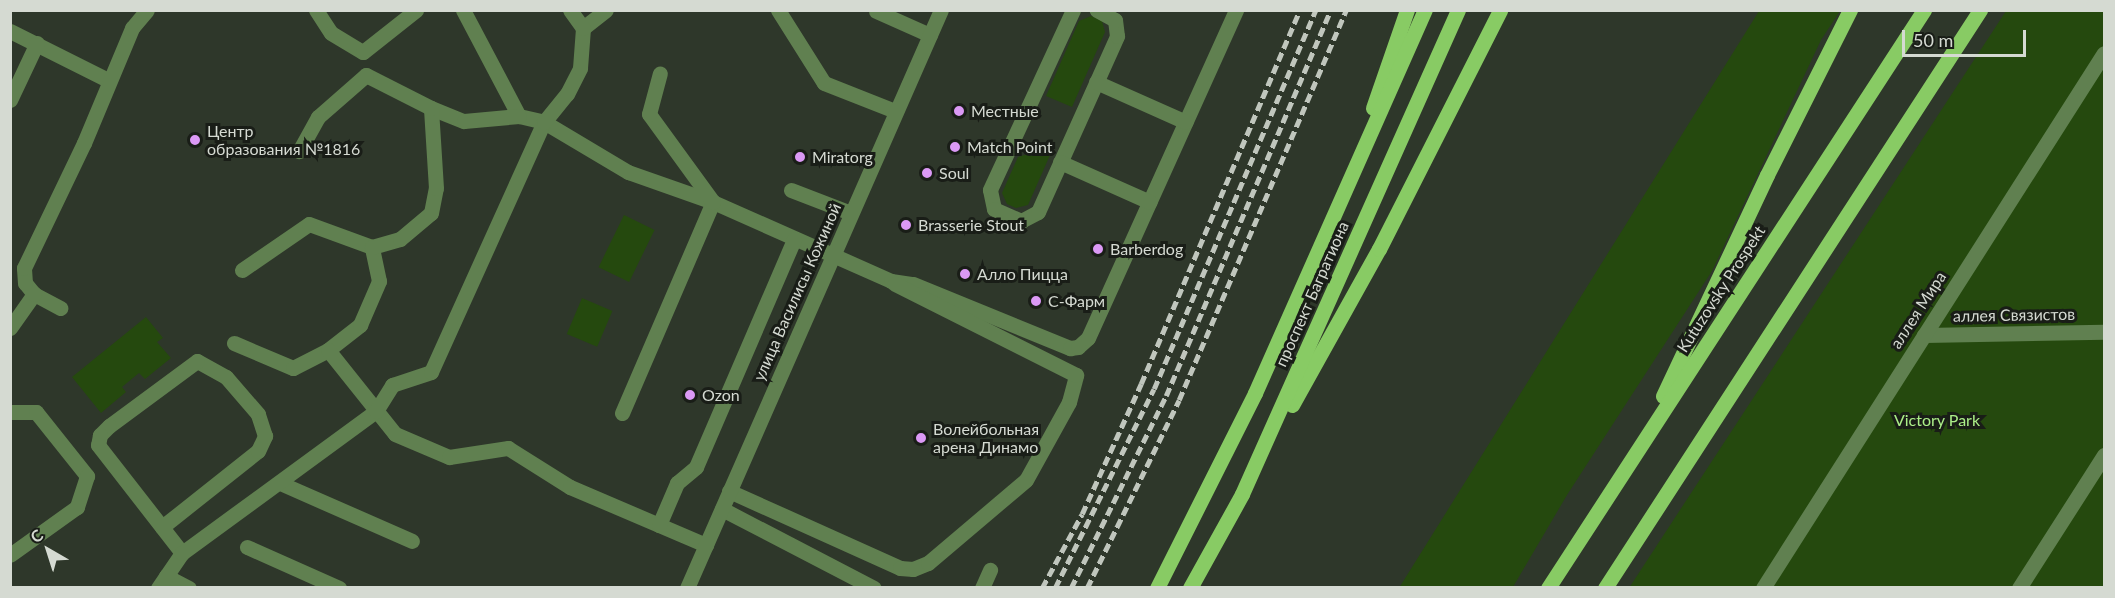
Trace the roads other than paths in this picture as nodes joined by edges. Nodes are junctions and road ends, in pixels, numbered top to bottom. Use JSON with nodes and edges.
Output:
{"nodes":[{"id":1,"x":147,"y":10,"type":"edge"},
{"id":2,"x":316,"y":10,"type":"edge"},
{"id":3,"x":416,"y":10,"type":"edge"},
{"id":4,"x":463,"y":10,"type":"edge"},
{"id":5,"x":570,"y":10,"type":"edge"},
{"id":6,"x":606,"y":10,"type":"edge"},
{"id":7,"x":778,"y":10,"type":"edge"},
{"id":8,"x":941,"y":10,"type":"edge"},
{"id":9,"x":1073,"y":10,"type":"edge"},
{"id":10,"x":1097,"y":10,"type":"edge"},
{"id":11,"x":1236,"y":10,"type":"edge"},
{"id":12,"x":1407,"y":10,"type":"edge"},
{"id":13,"x":1425,"y":10,"type":"edge"},
{"id":14,"x":1458,"y":10,"type":"edge"},
{"id":15,"x":1500,"y":10,"type":"edge"},
{"id":16,"x":1850,"y":10,"type":"edge"},
{"id":17,"x":1924,"y":10,"type":"edge"},
{"id":18,"x":1980,"y":10,"type":"edge"},
{"id":19,"x":876,"y":11,"type":"edge"},
{"id":20,"x":583,"y":28,"type":"junction"},
{"id":21,"x":10,"y":31,"type":"edge"},
{"id":22,"x":930,"y":35,"type":"junction"},
{"id":23,"x":37,"y":43,"type":"junction"},
{"id":24,"x":2104,"y":53,"type":"edge"},
{"id":25,"x":660,"y":73,"type":"dead end"},
{"id":26,"x":108,"y":80,"type":"junction"},
{"id":27,"x":1096,"y":82,"type":"junction"},
{"id":28,"x":10,"y":100,"type":"edge"},
{"id":29,"x":431,"y":108,"type":"junction"},
{"id":30,"x":895,"y":111,"type":"junction"},
{"id":31,"x":519,"y":116,"type":"junction"},
{"id":32,"x":544,"y":122,"type":"junction"},
{"id":33,"x":1185,"y":122,"type":"junction"},
{"id":34,"x":299,"y":151,"type":"dead end"},
{"id":35,"x":1060,"y":162,"type":"junction"},
{"id":36,"x":791,"y":190,"type":"dead end"},
{"id":37,"x":713,"y":202,"type":"junction"},
{"id":38,"x":1150,"y":202,"type":"junction"},
{"id":39,"x":851,"y":213,"type":"junction"},
{"id":40,"x":1335,"y":218,"type":"junction"},
{"id":41,"x":794,"y":239,"type":"junction"},
{"id":42,"x":372,"y":247,"type":"junction"},
{"id":43,"x":832,"y":255,"type":"junction"},
{"id":44,"x":242,"y":270,"type":"dead end"},
{"id":45,"x":891,"y":281,"type":"junction"},
{"id":46,"x":34,"y":294,"type":"junction"},
{"id":47,"x":60,"y":308,"type":"dead end"},
{"id":48,"x":10,"y":327,"type":"edge"},
{"id":49,"x":2104,"y":332,"type":"edge"},
{"id":50,"x":1924,"y":334,"type":"junction"},
{"id":51,"x":234,"y":343,"type":"dead end"},
{"id":52,"x":328,"y":350,"type":"junction"},
{"id":53,"x":376,"y":411,"type":"junction"},
{"id":54,"x":10,"y":412,"type":"edge"},
{"id":55,"x":622,"y":413,"type":"dead end"},
{"id":56,"x":1640,"y":446,"type":"junction"},
{"id":57,"x":2104,"y":455,"type":"edge"},
{"id":58,"x":280,"y":483,"type":"junction"},
{"id":59,"x":729,"y":491,"type":"junction"},
{"id":60,"x":1242,"y":494,"type":"junction"},
{"id":61,"x":722,"y":509,"type":"junction"},
{"id":62,"x":659,"y":525,"type":"junction"},
{"id":63,"x":162,"y":527,"type":"junction"},
{"id":64,"x":412,"y":541,"type":"dead end"},
{"id":65,"x":706,"y":545,"type":"junction"},
{"id":66,"x":247,"y":547,"type":"dead end"},
{"id":67,"x":182,"y":553,"type":"junction"},
{"id":68,"x":10,"y":555,"type":"edge"},
{"id":69,"x":990,"y":570,"type":"dead end"},
{"id":70,"x":162,"y":582,"type":"edge"},
{"id":71,"x":189,"y":588,"type":"edge"},
{"id":72,"x":339,"y":588,"type":"edge"},
{"id":73,"x":687,"y":588,"type":"edge"},
{"id":74,"x":874,"y":588,"type":"edge"},
{"id":75,"x":982,"y":588,"type":"edge"},
{"id":76,"x":1157,"y":588,"type":"edge"},
{"id":77,"x":1190,"y":588,"type":"edge"},
{"id":78,"x":1548,"y":588,"type":"edge"},
{"id":79,"x":1605,"y":588,"type":"edge"},
{"id":80,"x":1763,"y":588,"type":"edge"},
{"id":81,"x":2019,"y":588,"type":"edge"}],
"edges":[{"from":1,"to":26,"type":"street"},
{"from":2,"to":3,"type":"street"},
{"from":4,"to":31,"type":"street"},
{"from":5,"to":20,"type":"street"},
{"from":6,"to":20,"type":"street"},
{"from":7,"to":30,"type":"street"},
{"from":8,"to":22,"type":"street","name":"улица Василисы Кожиной"},
{"from":9,"to":35,"type":"street"},
{"from":10,"to":27,"type":"street"},
{"from":11,"to":33,"type":"street"},
{"from":12,"to":40,"type":"main road"},
{"from":13,"to":40,"type":"main road","name":"проспект Багратиона"},
{"from":14,"to":60,"type":"main road","name":"проспект Багратиона"},
{"from":15,"to":60,"type":"main road"},
{"from":16,"to":56,"type":"main road"},
{"from":17,"to":56,"type":"main road","name":"Kutuzovsky Prospekt"},
{"from":18,"to":79,"type":"main road"},
{"from":19,"to":22,"type":"street"},
{"from":20,"to":32,"type":"street"},
{"from":21,"to":23,"type":"street"},
{"from":22,"to":30,"type":"street","name":"улица Василисы Кожиной"},
{"from":23,"to":26,"type":"street"},
{"from":23,"to":28,"type":"street"},
{"from":24,"to":50,"type":"street","name":"аллея Мира"},
{"from":25,"to":37,"type":"street"},
{"from":26,"to":46,"type":"street"},
{"from":27,"to":33,"type":"street"},
{"from":27,"to":35,"type":"street"},
{"from":29,"to":31,"type":"street"},
{"from":29,"to":34,"type":"street"},
{"from":29,"to":42,"type":"street"},
{"from":30,"to":39,"type":"street","name":"улица Василисы Кожиной"},
{"from":31,"to":32,"type":"street"},
{"from":32,"to":37,"type":"street"},
{"from":32,"to":53,"type":"street"},
{"from":33,"to":38,"type":"street"},
{"from":35,"to":38,"type":"street"},
{"from":36,"to":39,"type":"street"},
{"from":37,"to":41,"type":"street"},
{"from":37,"to":55,"type":"street"},
{"from":38,"to":45,"type":"street"},
{"from":39,"to":43,"type":"street","name":"улица Василисы Кожиной"},
{"from":40,"to":76,"type":"main road","name":"проспект Багратиона"},
{"from":41,"to":43,"type":"street"},
{"from":41,"to":62,"type":"street"},
{"from":42,"to":44,"type":"street"},
{"from":42,"to":52,"type":"street"},
{"from":43,"to":45,"type":"street"},
{"from":43,"to":59,"type":"street","name":"улица Василисы Кожиной"},
{"from":45,"to":59,"type":"street"},
{"from":46,"to":47,"type":"street"},
{"from":46,"to":48,"type":"street"},
{"from":49,"to":50,"type":"street","name":"аллея Связистов"},
{"from":50,"to":80,"type":"street","name":"аллея Мира"},
{"from":51,"to":52,"type":"street"},
{"from":52,"to":53,"type":"street"},
{"from":53,"to":58,"type":"street"},
{"from":53,"to":62,"type":"street"},
{"from":54,"to":68,"type":"street"},
{"from":56,"to":78,"type":"main road","name":"Kutuzovsky Prospekt"},
{"from":57,"to":81,"type":"street"},
{"from":58,"to":64,"type":"street"},
{"from":58,"to":67,"type":"street"},
{"from":59,"to":61,"type":"street","name":"улица Василисы Кожиной"},
{"from":60,"to":77,"type":"main road","name":"проспект Багратиона"},
{"from":61,"to":65,"type":"street","name":"улица Василисы Кожиной"},
{"from":61,"to":74,"type":"street"},
{"from":62,"to":65,"type":"street"},
{"from":63,"to":63,"type":"street"},
{"from":63,"to":67,"type":"street"},
{"from":65,"to":73,"type":"street","name":"улица Василисы Кожиной"},
{"from":66,"to":72,"type":"street"},
{"from":67,"to":70,"type":"street"},
{"from":69,"to":75,"type":"street"},
{"from":70,"to":71,"type":"street"}]}
